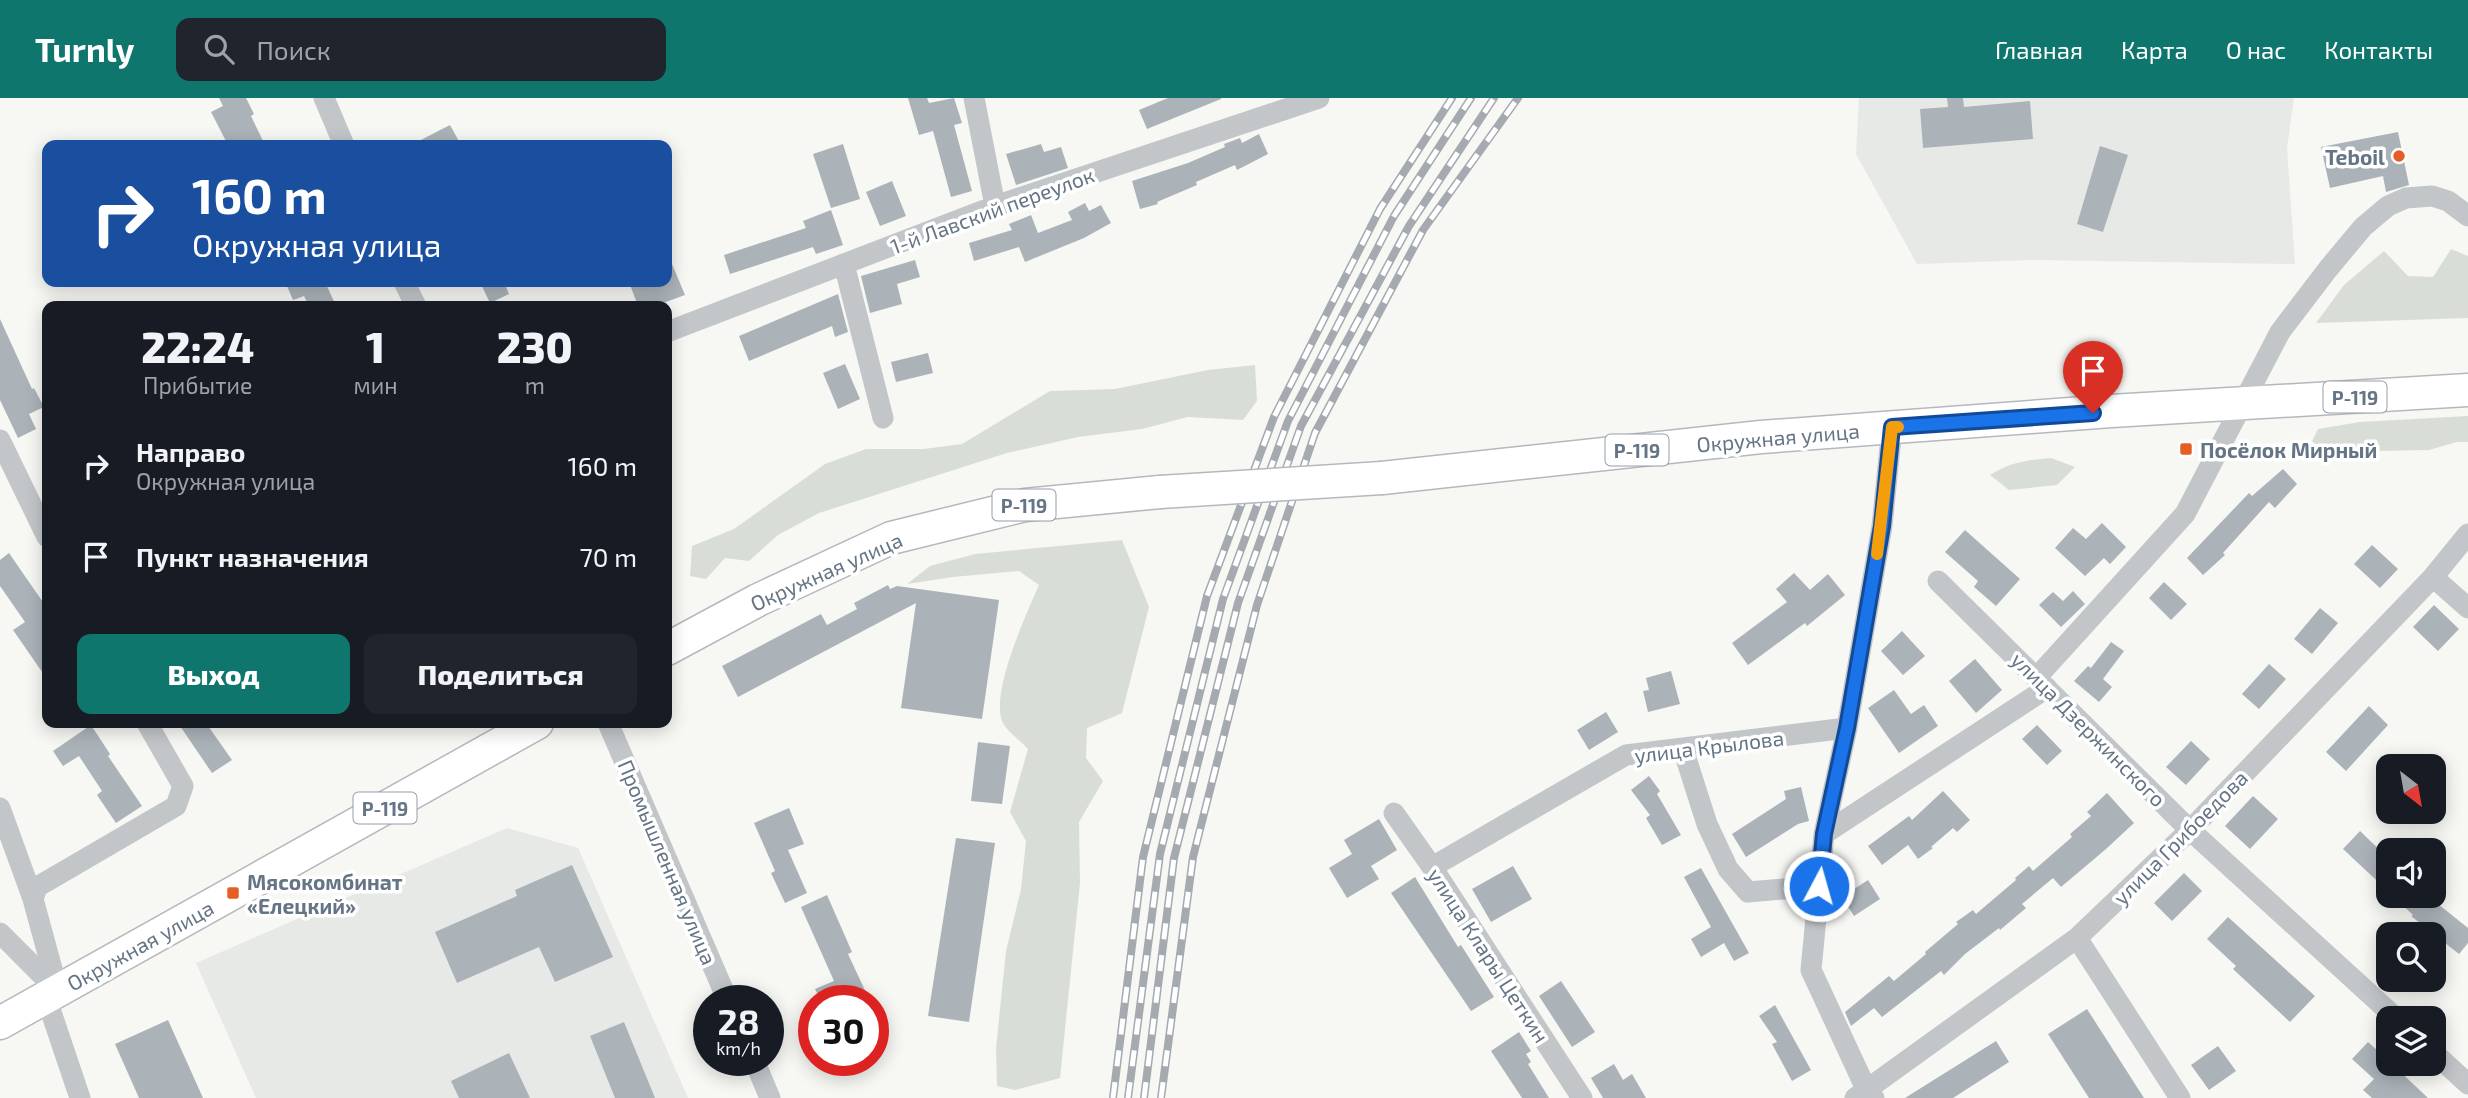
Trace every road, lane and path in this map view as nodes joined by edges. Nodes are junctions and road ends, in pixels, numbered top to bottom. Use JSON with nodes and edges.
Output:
{"nodes":[{"id":1,"x":324,"y":98,"type":"edge"},
{"id":2,"x":974,"y":98,"type":"edge"},
{"id":3,"x":1319,"y":98,"type":"edge"},
{"id":4,"x":342,"y":140,"type":"edge"},
{"id":5,"x":995,"y":206,"type":"junction"},
{"id":6,"x":2468,"y":216,"type":"edge"},
{"id":7,"x":844,"y":264,"type":"junction"},
{"id":8,"x":672,"y":329,"type":"edge"},
{"id":9,"x":2468,"y":390,"type":"edge"},
{"id":10,"x":2243,"y":404,"type":"junction"},
{"id":11,"x":883,"y":418,"type":"dead end"},
{"id":12,"x":1892,"y":427,"type":"junction"},
{"id":13,"x":0,"y":440,"type":"edge"},
{"id":14,"x":42,"y":527,"type":"edge"},
{"id":15,"x":2468,"y":534,"type":"edge"},
{"id":16,"x":2432,"y":577,"type":"junction"},
{"id":17,"x":1938,"y":581,"type":"dead end"},
{"id":18,"x":2468,"y":608,"type":"edge"},
{"id":19,"x":672,"y":646,"type":"edge"},
{"id":20,"x":2042,"y":683,"type":"junction"},
{"id":21,"x":150,"y":728,"type":"edge"},
{"id":22,"x":528,"y":728,"type":"edge"},
{"id":23,"x":610,"y":728,"type":"edge"},
{"id":24,"x":1847,"y":728,"type":"junction"},
{"id":25,"x":1683,"y":749,"type":"junction"},
{"id":26,"x":0,"y":808,"type":"edge"},
{"id":27,"x":1394,"y":813,"type":"dead end"},
{"id":28,"x":2190,"y":830,"type":"junction"},
{"id":29,"x":1824,"y":834,"type":"junction"},
{"id":30,"x":1432,"y":867,"type":"junction"},
{"id":31,"x":1819,"y":886,"type":"junction"},
{"id":32,"x":33,"y":899,"type":"junction"},
{"id":33,"x":0,"y":933,"type":"edge"},
{"id":34,"x":2077,"y":938,"type":"junction"},
{"id":35,"x":721,"y":985,"type":"edge"},
{"id":36,"x":52,"y":994,"type":"junction"},
{"id":37,"x":2383,"y":1006,"type":"edge"},
{"id":38,"x":0,"y":1023,"type":"edge"},
{"id":39,"x":2446,"y":1064,"type":"edge"},
{"id":40,"x":761,"y":1076,"type":"edge"},
{"id":41,"x":2468,"y":1084,"type":"edge"},
{"id":42,"x":1866,"y":1096,"type":"edge"},
{"id":43,"x":80,"y":1098,"type":"edge"},
{"id":44,"x":770,"y":1098,"type":"edge"},
{"id":45,"x":1582,"y":1098,"type":"edge"},
{"id":46,"x":2180,"y":1098,"type":"edge"}],
"edges":[{"from":1,"to":4,"type":"street"},
{"from":2,"to":5,"type":"street"},
{"from":3,"to":5,"type":"street","name":"1-й Лавский переулок"},
{"from":5,"to":7,"type":"street","name":"1-й Лавский переулок"},
{"from":6,"to":10,"type":"street"},
{"from":7,"to":8,"type":"street","name":"1-й Лавский переулок"},
{"from":7,"to":11,"type":"street"},
{"from":9,"to":10,"type":"highway","name":"Окружная улица","number":"Р-119"},
{"from":10,"to":12,"type":"highway","name":"Окружная улица","number":"Р-119"},
{"from":10,"to":20,"type":"street"},
{"from":12,"to":19,"type":"highway","name":"Окружная улица","number":"Р-119","bridge":true},
{"from":12,"to":24,"type":"street"},
{"from":13,"to":14,"type":"street"},
{"from":15,"to":16,"type":"street","name":"улица Грибоедова"},
{"from":16,"to":18,"type":"street"},
{"from":16,"to":28,"type":"street","name":"улица Грибоедова"},
{"from":17,"to":20,"type":"street","name":"улица Дзержинского"},
{"from":20,"to":28,"type":"street","name":"улица Дзержинского"},
{"from":20,"to":29,"type":"street"},
{"from":21,"to":32,"type":"street"},
{"from":22,"to":36,"type":"highway","name":"Окружная улица","number":"Р-119"},
{"from":23,"to":35,"type":"street","name":"Промышленная улица"},
{"from":24,"to":25,"type":"street","name":"улица Крылова"},
{"from":24,"to":29,"type":"street"},
{"from":25,"to":30,"type":"street","name":"улица Крылова"},
{"from":25,"to":31,"type":"street"},
{"from":26,"to":32,"type":"street"},
{"from":27,"to":30,"type":"street","name":"улица Клары Цеткин"},
{"from":28,"to":34,"type":"street","name":"улица Грибоедова"},
{"from":28,"to":37,"type":"street","name":"улица Дзержинского"},
{"from":29,"to":31,"type":"street"},
{"from":30,"to":45,"type":"street","name":"улица Клары Цеткин"},
{"from":31,"to":42,"type":"street"},
{"from":32,"to":36,"type":"street"},
{"from":33,"to":36,"type":"street"},
{"from":34,"to":42,"type":"street","name":"улица Грибоедова"},
{"from":34,"to":46,"type":"street"},
{"from":36,"to":38,"type":"highway","name":"Окружная улица","number":"Р-119"},
{"from":36,"to":43,"type":"street"},
{"from":39,"to":41,"type":"street"},
{"from":40,"to":44,"type":"street"}]}
